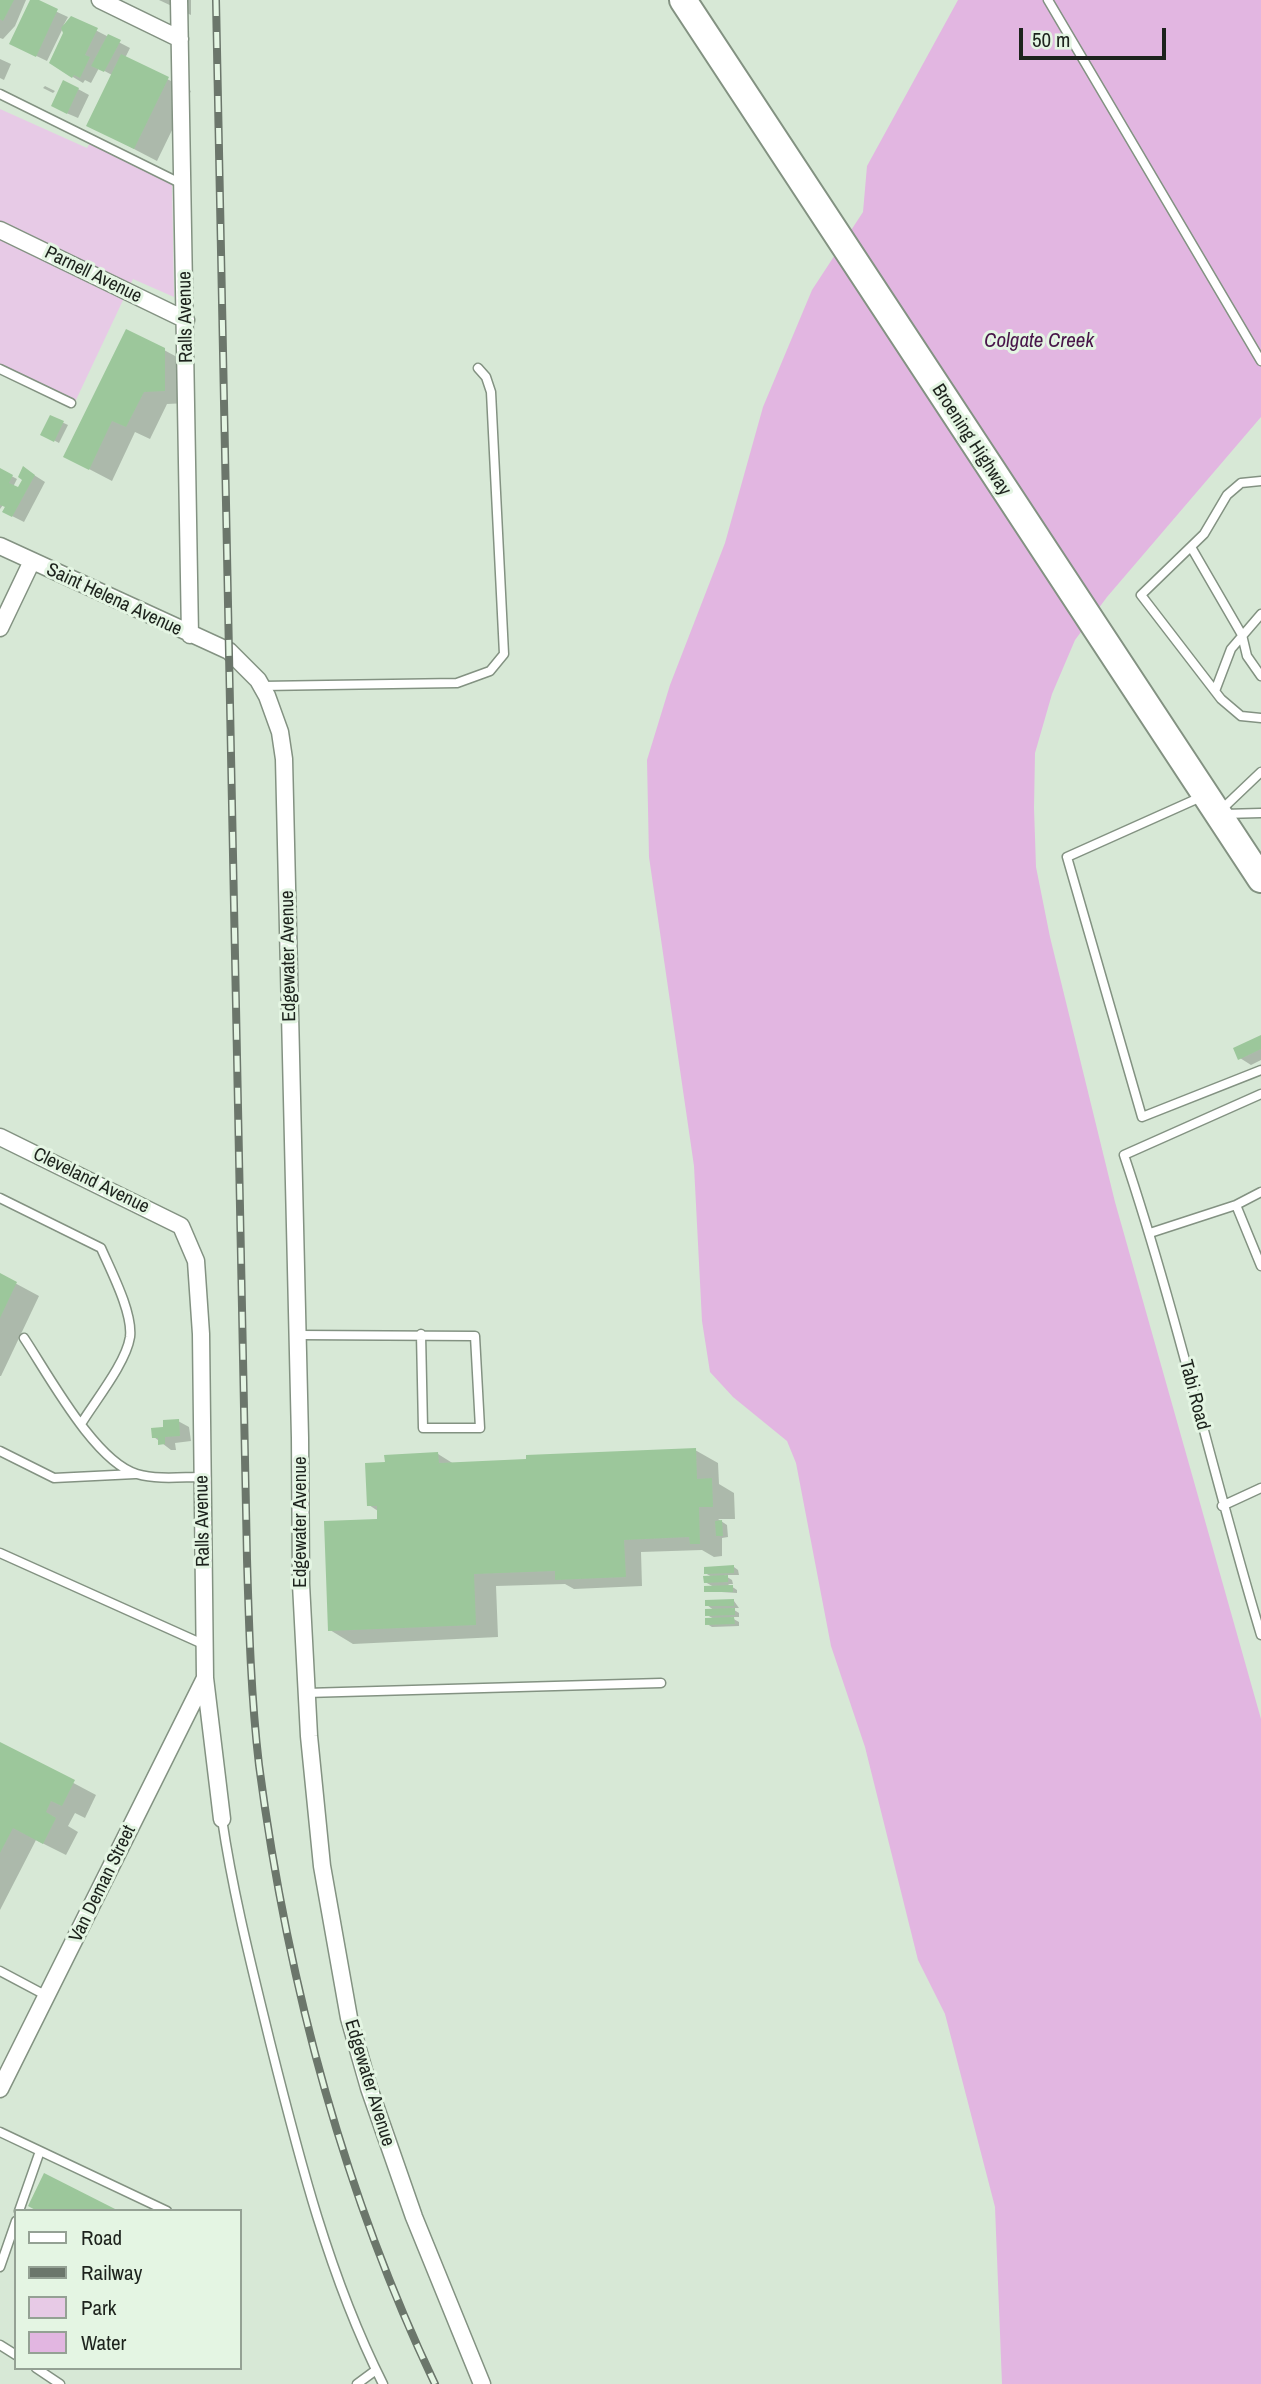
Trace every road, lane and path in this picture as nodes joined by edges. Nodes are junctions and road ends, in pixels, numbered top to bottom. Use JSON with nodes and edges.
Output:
{"nodes":[{"id":1,"x":100,"y":0,"type":"edge"},
{"id":2,"x":179,"y":0,"type":"edge"},
{"id":3,"x":683,"y":0,"type":"edge"},
{"id":4,"x":1048,"y":0,"type":"edge"},
{"id":5,"x":180,"y":39,"type":"junction"},
{"id":6,"x":0,"y":94,"type":"edge"},
{"id":7,"x":183,"y":184,"type":"junction"},
{"id":8,"x":0,"y":230,"type":"edge"},
{"id":9,"x":186,"y":320,"type":"junction"},
{"id":10,"x":1261,"y":361,"type":"edge"},
{"id":11,"x":478,"y":368,"type":"dead end"},
{"id":12,"x":0,"y":369,"type":"edge"},
{"id":13,"x":71,"y":403,"type":"dead end"},
{"id":14,"x":1261,"y":481,"type":"edge"},
{"id":15,"x":0,"y":545,"type":"edge"},
{"id":16,"x":1191,"y":547,"type":"junction"},
{"id":17,"x":32,"y":561,"type":"junction"},
{"id":18,"x":1261,"y":614,"type":"edge"},
{"id":19,"x":0,"y":628,"type":"edge"},
{"id":20,"x":190,"y":635,"type":"junction"},
{"id":21,"x":1242,"y":635,"type":"junction"},
{"id":22,"x":229,"y":651,"type":"joint"},
{"id":23,"x":1261,"y":676,"type":"edge"},
{"id":24,"x":262,"y":686,"type":"junction"},
{"id":25,"x":1214,"y":691,"type":"junction"},
{"id":26,"x":1261,"y":718,"type":"edge"},
{"id":27,"x":1261,"y":772,"type":"edge"},
{"id":28,"x":1211,"y":805,"type":"junction"},
{"id":29,"x":1261,"y":813,"type":"edge"},
{"id":30,"x":1261,"y":879,"type":"edge"},
{"id":31,"x":1261,"y":1070,"type":"edge"},
{"id":32,"x":1261,"y":1094,"type":"edge"},
{"id":33,"x":0,"y":1137,"type":"edge"},
{"id":34,"x":1261,"y":1192,"type":"edge"},
{"id":35,"x":0,"y":1198,"type":"edge"},
{"id":36,"x":1236,"y":1205,"type":"junction"},
{"id":37,"x":181,"y":1226,"type":"joint"},
{"id":38,"x":1150,"y":1233,"type":"junction"},
{"id":39,"x":1261,"y":1266,"type":"edge"},
{"id":40,"x":421,"y":1334,"type":"junction"},
{"id":41,"x":298,"y":1335,"type":"junction"},
{"id":42,"x":23,"y":1338,"type":"dead end"},
{"id":43,"x":80,"y":1424,"type":"junction"},
{"id":44,"x":0,"y":1451,"type":"edge"},
{"id":45,"x":135,"y":1474,"type":"junction"},
{"id":46,"x":202,"y":1477,"type":"junction"},
{"id":47,"x":1261,"y":1488,"type":"edge"},
{"id":48,"x":1222,"y":1506,"type":"junction"},
{"id":49,"x":0,"y":1553,"type":"edge"},
{"id":50,"x":1261,"y":1635,"type":"edge"},
{"id":51,"x":205,"y":1645,"type":"junction"},
{"id":52,"x":205,"y":1678,"type":"junction"},
{"id":53,"x":661,"y":1683,"type":"dead end"},
{"id":54,"x":306,"y":1693,"type":"junction"},
{"id":55,"x":222,"y":1819,"type":"joint"},
{"id":56,"x":0,"y":1971,"type":"edge"},
{"id":57,"x":47,"y":1996,"type":"junction"},
{"id":58,"x":0,"y":2089,"type":"edge"},
{"id":59,"x":0,"y":2132,"type":"edge"},
{"id":60,"x":40,"y":2151,"type":"junction"},
{"id":61,"x":20,"y":2209,"type":"edge"},
{"id":62,"x":163,"y":2209,"type":"edge"},
{"id":63,"x":14,"y":2227,"type":"edge"},
{"id":64,"x":0,"y":2267,"type":"edge"},
{"id":65,"x":39,"y":2370,"type":"edge"},
{"id":66,"x":376,"y":2370,"type":"junction"},
{"id":67,"x":60,"y":2384,"type":"edge"},
{"id":68,"x":357,"y":2384,"type":"edge"},
{"id":69,"x":383,"y":2384,"type":"edge"},
{"id":70,"x":482,"y":2384,"type":"edge"}],
"edges":[{"from":1,"to":5,"type":"street"},
{"from":2,"to":5,"type":"street","name":"Ralls Avenue"},
{"from":3,"to":28,"type":"main road","name":"Broening Highway"},
{"from":4,"to":10,"type":"lane"},
{"from":5,"to":7,"type":"street","name":"Ralls Avenue"},
{"from":6,"to":7,"type":"lane"},
{"from":7,"to":9,"type":"street","name":"Ralls Avenue"},
{"from":8,"to":9,"type":"street","name":"Parnell Avenue"},
{"from":9,"to":20,"type":"street","name":"Ralls Avenue"},
{"from":11,"to":24,"type":"lane"},
{"from":12,"to":13,"type":"lane"},
{"from":14,"to":16,"type":"lane"},
{"from":15,"to":17,"type":"street","name":"Saint Helena Avenue"},
{"from":16,"to":21,"type":"lane"},
{"from":16,"to":25,"type":"lane"},
{"from":17,"to":19,"type":"street"},
{"from":17,"to":20,"type":"street","name":"Saint Helena Avenue"},
{"from":18,"to":21,"type":"lane"},
{"from":20,"to":22,"type":"street","name":"Saint Helena Avenue"},
{"from":21,"to":23,"type":"lane"},
{"from":21,"to":25,"type":"lane"},
{"from":22,"to":24,"type":"street","name":"Edgewater Avenue"},
{"from":24,"to":41,"type":"street","name":"Edgewater Avenue"},
{"from":25,"to":26,"type":"lane"},
{"from":27,"to":28,"type":"lane"},
{"from":28,"to":29,"type":"lane"},
{"from":28,"to":30,"type":"main road","name":"Broening Highway"},
{"from":28,"to":31,"type":"lane"},
{"from":32,"to":38,"type":"lane","name":"Tabi Road"},
{"from":33,"to":37,"type":"street","name":"Cleveland Avenue"},
{"from":34,"to":36,"type":"lane"},
{"from":35,"to":43,"type":"lane"},
{"from":36,"to":38,"type":"lane"},
{"from":36,"to":39,"type":"lane"},
{"from":37,"to":46,"type":"street","name":"Ralls Avenue"},
{"from":38,"to":48,"type":"lane","name":"Tabi Road"},
{"from":40,"to":40,"type":"lane"},
{"from":40,"to":41,"type":"lane"},
{"from":41,"to":54,"type":"street","name":"Edgewater Avenue"},
{"from":42,"to":43,"type":"lane"},
{"from":43,"to":45,"type":"lane"},
{"from":44,"to":45,"type":"lane"},
{"from":45,"to":46,"type":"lane"},
{"from":46,"to":51,"type":"street","name":"Ralls Avenue"},
{"from":47,"to":48,"type":"lane"},
{"from":48,"to":50,"type":"lane","name":"Tabi Road"},
{"from":49,"to":51,"type":"lane"},
{"from":51,"to":52,"type":"street","name":"Ralls Avenue"},
{"from":52,"to":55,"type":"street","name":"Ralls Avenue"},
{"from":52,"to":57,"type":"street","name":"Van Deman Street"},
{"from":53,"to":54,"type":"lane"},
{"from":54,"to":70,"type":"street","name":"Edgewater Avenue"},
{"from":55,"to":66,"type":"lane"},
{"from":56,"to":57,"type":"lane"},
{"from":57,"to":58,"type":"street","name":"Van Deman Street"},
{"from":59,"to":60,"type":"lane"},
{"from":60,"to":61,"type":"lane"},
{"from":60,"to":62,"type":"lane"},
{"from":63,"to":64,"type":"lane"},
{"from":65,"to":67,"type":"lane"},
{"from":66,"to":68,"type":"lane"},
{"from":66,"to":69,"type":"lane"}]}
